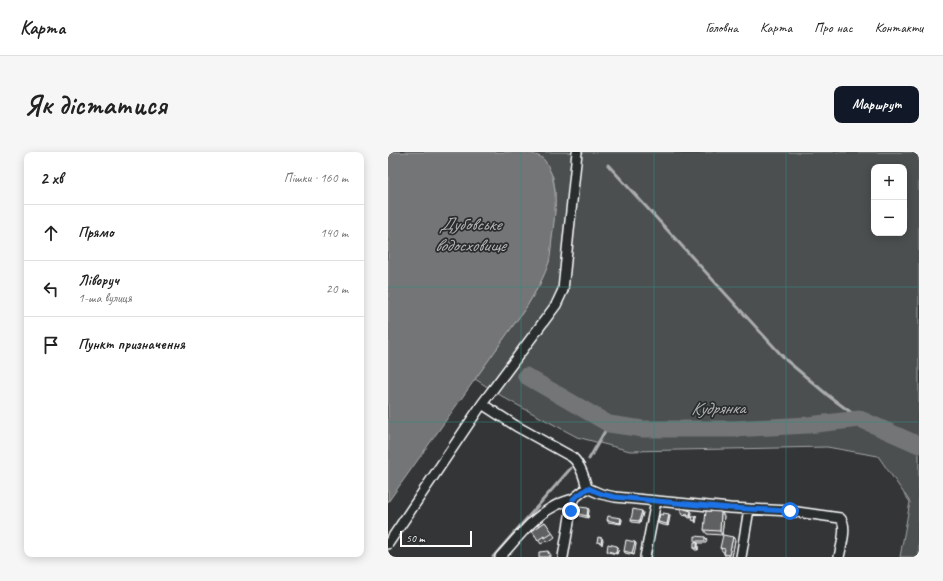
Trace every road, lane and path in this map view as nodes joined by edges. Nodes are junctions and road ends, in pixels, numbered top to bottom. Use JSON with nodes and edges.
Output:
{"nodes":[{"id":1,"x":576,"y":152,"type":"edge"},
{"id":2,"x":482,"y":404,"type":"junction"},
{"id":3,"x":588,"y":488,"type":"junction"},
{"id":4,"x":573,"y":499,"type":"junction"},
{"id":5,"x":656,"y":501,"type":"junction"},
{"id":6,"x":749,"y":509,"type":"junction"},
{"id":7,"x":388,"y":544,"type":"edge"},
{"id":8,"x":500,"y":557,"type":"edge"},
{"id":9,"x":563,"y":557,"type":"edge"},
{"id":10,"x":645,"y":557,"type":"edge"},
{"id":11,"x":741,"y":557,"type":"edge"},
{"id":12,"x":839,"y":557,"type":"edge"}],
"edges":[{"from":1,"to":2,"type":"street"},
{"from":2,"to":3,"type":"street"},
{"from":2,"to":7,"type":"street"},
{"from":3,"to":4,"type":"street"},
{"from":3,"to":5,"type":"street"},
{"from":4,"to":8,"type":"street"},
{"from":4,"to":9,"type":"street"},
{"from":5,"to":6,"type":"street"},
{"from":5,"to":10,"type":"street"},
{"from":6,"to":11,"type":"street"},
{"from":6,"to":12,"type":"street"}]}
